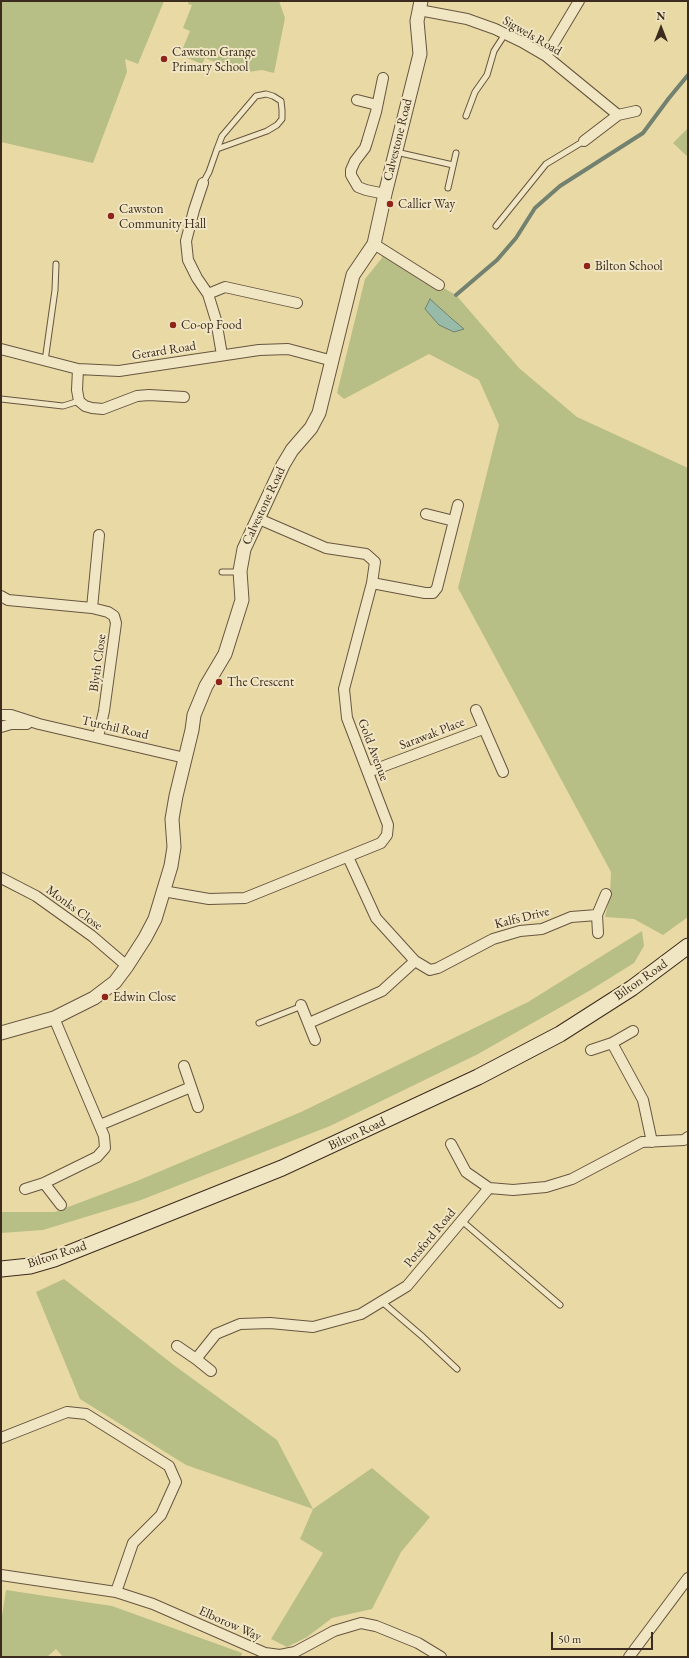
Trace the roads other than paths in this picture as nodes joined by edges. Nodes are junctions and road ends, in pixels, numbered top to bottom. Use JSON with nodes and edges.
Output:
{"nodes":[{"id":1,"x":579,"y":1,"type":"edge"},
{"id":2,"x":420,"y":5,"type":"edge"},
{"id":3,"x":505,"y":34,"type":"junction"},
{"id":4,"x":546,"y":56,"type":"junction"},
{"id":5,"x":383,"y":78,"type":"dead end"},
{"id":6,"x":358,"y":100,"type":"dead end"},
{"id":7,"x":378,"y":104,"type":"junction"},
{"id":8,"x":636,"y":111,"type":"dead end"},
{"id":9,"x":618,"y":115,"type":"junction"},
{"id":10,"x":466,"y":116,"type":"dead end"},
{"id":11,"x":584,"y":141,"type":"joint"},
{"id":12,"x":217,"y":149,"type":"junction"},
{"id":13,"x":396,"y":151,"type":"junction"},
{"id":14,"x":456,"y":153,"type":"dead end"},
{"id":15,"x":453,"y":165,"type":"junction"},
{"id":16,"x":203,"y":183,"type":"joint"},
{"id":17,"x":448,"y":188,"type":"dead end"},
{"id":18,"x":385,"y":194,"type":"junction"},
{"id":19,"x":496,"y":226,"type":"dead end"},
{"id":20,"x":374,"y":244,"type":"junction"},
{"id":21,"x":56,"y":264,"type":"dead end"},
{"id":22,"x":439,"y":285,"type":"dead end"},
{"id":23,"x":208,"y":294,"type":"junction"},
{"id":24,"x":297,"y":303,"type":"dead end"},
{"id":25,"x":1,"y":349,"type":"edge"},
{"id":26,"x":222,"y":355,"type":"junction"},
{"id":27,"x":45,"y":361,"type":"junction"},
{"id":28,"x":333,"y":361,"type":"junction"},
{"id":29,"x":78,"y":369,"type":"junction"},
{"id":30,"x":184,"y":397,"type":"dead end"},
{"id":31,"x":1,"y":399,"type":"edge"},
{"id":32,"x":79,"y":402,"type":"junction"},
{"id":33,"x":458,"y":505,"type":"dead end"},
{"id":34,"x":426,"y":514,"type":"dead end"},
{"id":35,"x":258,"y":519,"type":"junction"},
{"id":36,"x":454,"y":521,"type":"junction"},
{"id":37,"x":99,"y":534,"type":"dead end"},
{"id":38,"x":222,"y":572,"type":"dead end"},
{"id":39,"x":240,"y":572,"type":"junction"},
{"id":40,"x":372,"y":583,"type":"junction"},
{"id":41,"x":1,"y":596,"type":"edge"},
{"id":42,"x":92,"y":608,"type":"junction"},
{"id":43,"x":476,"y":710,"type":"dead end"},
{"id":44,"x":1,"y":715,"type":"edge"},
{"id":45,"x":39,"y":724,"type":"junction"},
{"id":46,"x":1,"y":727,"type":"edge"},
{"id":47,"x":483,"y":729,"type":"junction"},
{"id":48,"x":98,"y":737,"type":"junction"},
{"id":49,"x":185,"y":758,"type":"junction"},
{"id":50,"x":368,"y":772,"type":"junction"},
{"id":51,"x":503,"y":772,"type":"dead end"},
{"id":52,"x":348,"y":857,"type":"junction"},
{"id":53,"x":1,"y":878,"type":"edge"},
{"id":54,"x":163,"y":891,"type":"junction"},
{"id":55,"x":606,"y":894,"type":"dead end"},
{"id":56,"x":597,"y":915,"type":"junction"},
{"id":57,"x":598,"y":933,"type":"dead end"},
{"id":58,"x":688,"y":946,"type":"edge"},
{"id":59,"x":414,"y":961,"type":"junction"},
{"id":60,"x":127,"y":966,"type":"junction"},
{"id":61,"x":301,"y":1006,"type":"joint"},
{"id":62,"x":54,"y":1018,"type":"junction"},
{"id":63,"x":258,"y":1023,"type":"dead end"},
{"id":64,"x":309,"y":1023,"type":"junction"},
{"id":65,"x":633,"y":1031,"type":"dead end"},
{"id":66,"x":1,"y":1033,"type":"edge"},
{"id":67,"x":315,"y":1040,"type":"dead end"},
{"id":68,"x":612,"y":1043,"type":"junction"},
{"id":69,"x":592,"y":1050,"type":"dead end"},
{"id":70,"x":184,"y":1066,"type":"dead end"},
{"id":71,"x":191,"y":1087,"type":"junction"},
{"id":72,"x":198,"y":1107,"type":"dead end"},
{"id":73,"x":100,"y":1125,"type":"junction"},
{"id":74,"x":688,"y":1137,"type":"edge"},
{"id":75,"x":652,"y":1142,"type":"junction"},
{"id":76,"x":451,"y":1144,"type":"dead end"},
{"id":77,"x":44,"y":1183,"type":"junction"},
{"id":78,"x":489,"y":1188,"type":"junction"},
{"id":79,"x":24,"y":1189,"type":"dead end"},
{"id":80,"x":61,"y":1205,"type":"dead end"},
{"id":81,"x":462,"y":1221,"type":"junction"},
{"id":82,"x":1,"y":1269,"type":"edge"},
{"id":83,"x":382,"y":1301,"type":"junction"},
{"id":84,"x":560,"y":1306,"type":"dead end"},
{"id":85,"x":177,"y":1346,"type":"dead end"},
{"id":86,"x":196,"y":1358,"type":"junction"},
{"id":87,"x":457,"y":1369,"type":"dead end"},
{"id":88,"x":211,"y":1371,"type":"dead end"},
{"id":89,"x":1,"y":1438,"type":"edge"},
{"id":90,"x":1,"y":1575,"type":"edge"},
{"id":91,"x":688,"y":1578,"type":"edge"},
{"id":92,"x":116,"y":1592,"type":"junction"},
{"id":93,"x":435,"y":1655,"type":"edge"},
{"id":94,"x":630,"y":1657,"type":"edge"}],
"edges":[{"from":1,"to":4,"type":"street"},
{"from":2,"to":3,"type":"street","name":"Sigwels Road"},
{"from":2,"to":13,"type":"street","name":"Calvestone Road"},
{"from":3,"to":4,"type":"street","name":"Sigwels Road"},
{"from":3,"to":10,"type":"lane"},
{"from":4,"to":9,"type":"street","name":"Sigwels Road"},
{"from":5,"to":7,"type":"street"},
{"from":6,"to":7,"type":"street"},
{"from":7,"to":18,"type":"street"},
{"from":8,"to":9,"type":"street"},
{"from":9,"to":11,"type":"street"},
{"from":11,"to":19,"type":"lane"},
{"from":12,"to":12,"type":"lane"},
{"from":12,"to":16,"type":"lane"},
{"from":13,"to":15,"type":"lane"},
{"from":13,"to":18,"type":"street","name":"Calvestone Road"},
{"from":14,"to":15,"type":"lane"},
{"from":15,"to":17,"type":"lane"},
{"from":16,"to":23,"type":"street"},
{"from":18,"to":20,"type":"street","name":"Calvestone Road"},
{"from":20,"to":22,"type":"street"},
{"from":20,"to":28,"type":"street","name":"Calvestone Road"},
{"from":21,"to":27,"type":"lane"},
{"from":23,"to":24,"type":"street"},
{"from":23,"to":26,"type":"street"},
{"from":25,"to":27,"type":"street","name":"Gerard Road"},
{"from":26,"to":28,"type":"street","name":"Gerard Road"},
{"from":26,"to":29,"type":"street","name":"Gerard Road"},
{"from":27,"to":29,"type":"street","name":"Gerard Road"},
{"from":28,"to":35,"type":"street","name":"Calvestone Road"},
{"from":29,"to":32,"type":"street"},
{"from":30,"to":32,"type":"street"},
{"from":31,"to":32,"type":"lane"},
{"from":33,"to":36,"type":"street"},
{"from":34,"to":36,"type":"street"},
{"from":35,"to":39,"type":"street","name":"Calvestone Road"},
{"from":35,"to":40,"type":"street","name":"Gold Avenue"},
{"from":36,"to":40,"type":"street"},
{"from":37,"to":42,"type":"street"},
{"from":38,"to":39,"type":"lane"},
{"from":39,"to":49,"type":"street","name":"Calvestone Road"},
{"from":40,"to":50,"type":"street","name":"Gold Avenue"},
{"from":41,"to":42,"type":"street","name":"Blyth Close"},
{"from":42,"to":48,"type":"street","name":"Blyth Close"},
{"from":43,"to":47,"type":"street","name":"Sarawak Place"},
{"from":44,"to":45,"type":"street","name":"Turchil Road"},
{"from":45,"to":46,"type":"street","name":"Turchil Road"},
{"from":45,"to":48,"type":"street","name":"Turchil Road"},
{"from":47,"to":50,"type":"street","name":"Sarawak Place"},
{"from":47,"to":51,"type":"street","name":"Sarawak Place"},
{"from":48,"to":49,"type":"street","name":"Turchil Road"},
{"from":49,"to":54,"type":"street","name":"Calvestone Road"},
{"from":50,"to":52,"type":"street","name":"Gold Avenue"},
{"from":52,"to":54,"type":"street","name":"Gold Avenue"},
{"from":52,"to":59,"type":"street","name":"Kalfs Drive"},
{"from":53,"to":60,"type":"street","name":"Monks Close"},
{"from":54,"to":60,"type":"street","name":"Calvestone Road"},
{"from":55,"to":56,"type":"street"},
{"from":56,"to":57,"type":"street"},
{"from":56,"to":59,"type":"street","name":"Kalfs Drive"},
{"from":58,"to":82,"type":"main road","name":"Bilton Road"},
{"from":59,"to":64,"type":"street"},
{"from":60,"to":62,"type":"street","name":"Calvestone Road"},
{"from":61,"to":63,"type":"lane"},
{"from":61,"to":64,"type":"street"},
{"from":62,"to":66,"type":"street","name":"Calvestone Road"},
{"from":62,"to":73,"type":"street"},
{"from":64,"to":67,"type":"street"},
{"from":65,"to":68,"type":"street"},
{"from":68,"to":69,"type":"street"},
{"from":68,"to":75,"type":"street"},
{"from":70,"to":71,"type":"street"},
{"from":71,"to":72,"type":"street"},
{"from":71,"to":73,"type":"street"},
{"from":73,"to":77,"type":"street"},
{"from":74,"to":75,"type":"street"},
{"from":75,"to":78,"type":"street"},
{"from":76,"to":78,"type":"street"},
{"from":77,"to":79,"type":"street"},
{"from":77,"to":80,"type":"street"},
{"from":78,"to":81,"type":"street","name":"Potsford Road"},
{"from":81,"to":83,"type":"street","name":"Potsford Road"},
{"from":81,"to":84,"type":"lane"},
{"from":83,"to":86,"type":"street","name":"Potsford Road"},
{"from":83,"to":87,"type":"lane"},
{"from":85,"to":86,"type":"street"},
{"from":86,"to":88,"type":"street"},
{"from":89,"to":92,"type":"street"},
{"from":90,"to":92,"type":"street","name":"Elborow Way"},
{"from":91,"to":94,"type":"street"},
{"from":92,"to":93,"type":"street","name":"Elborow Way"}]}
